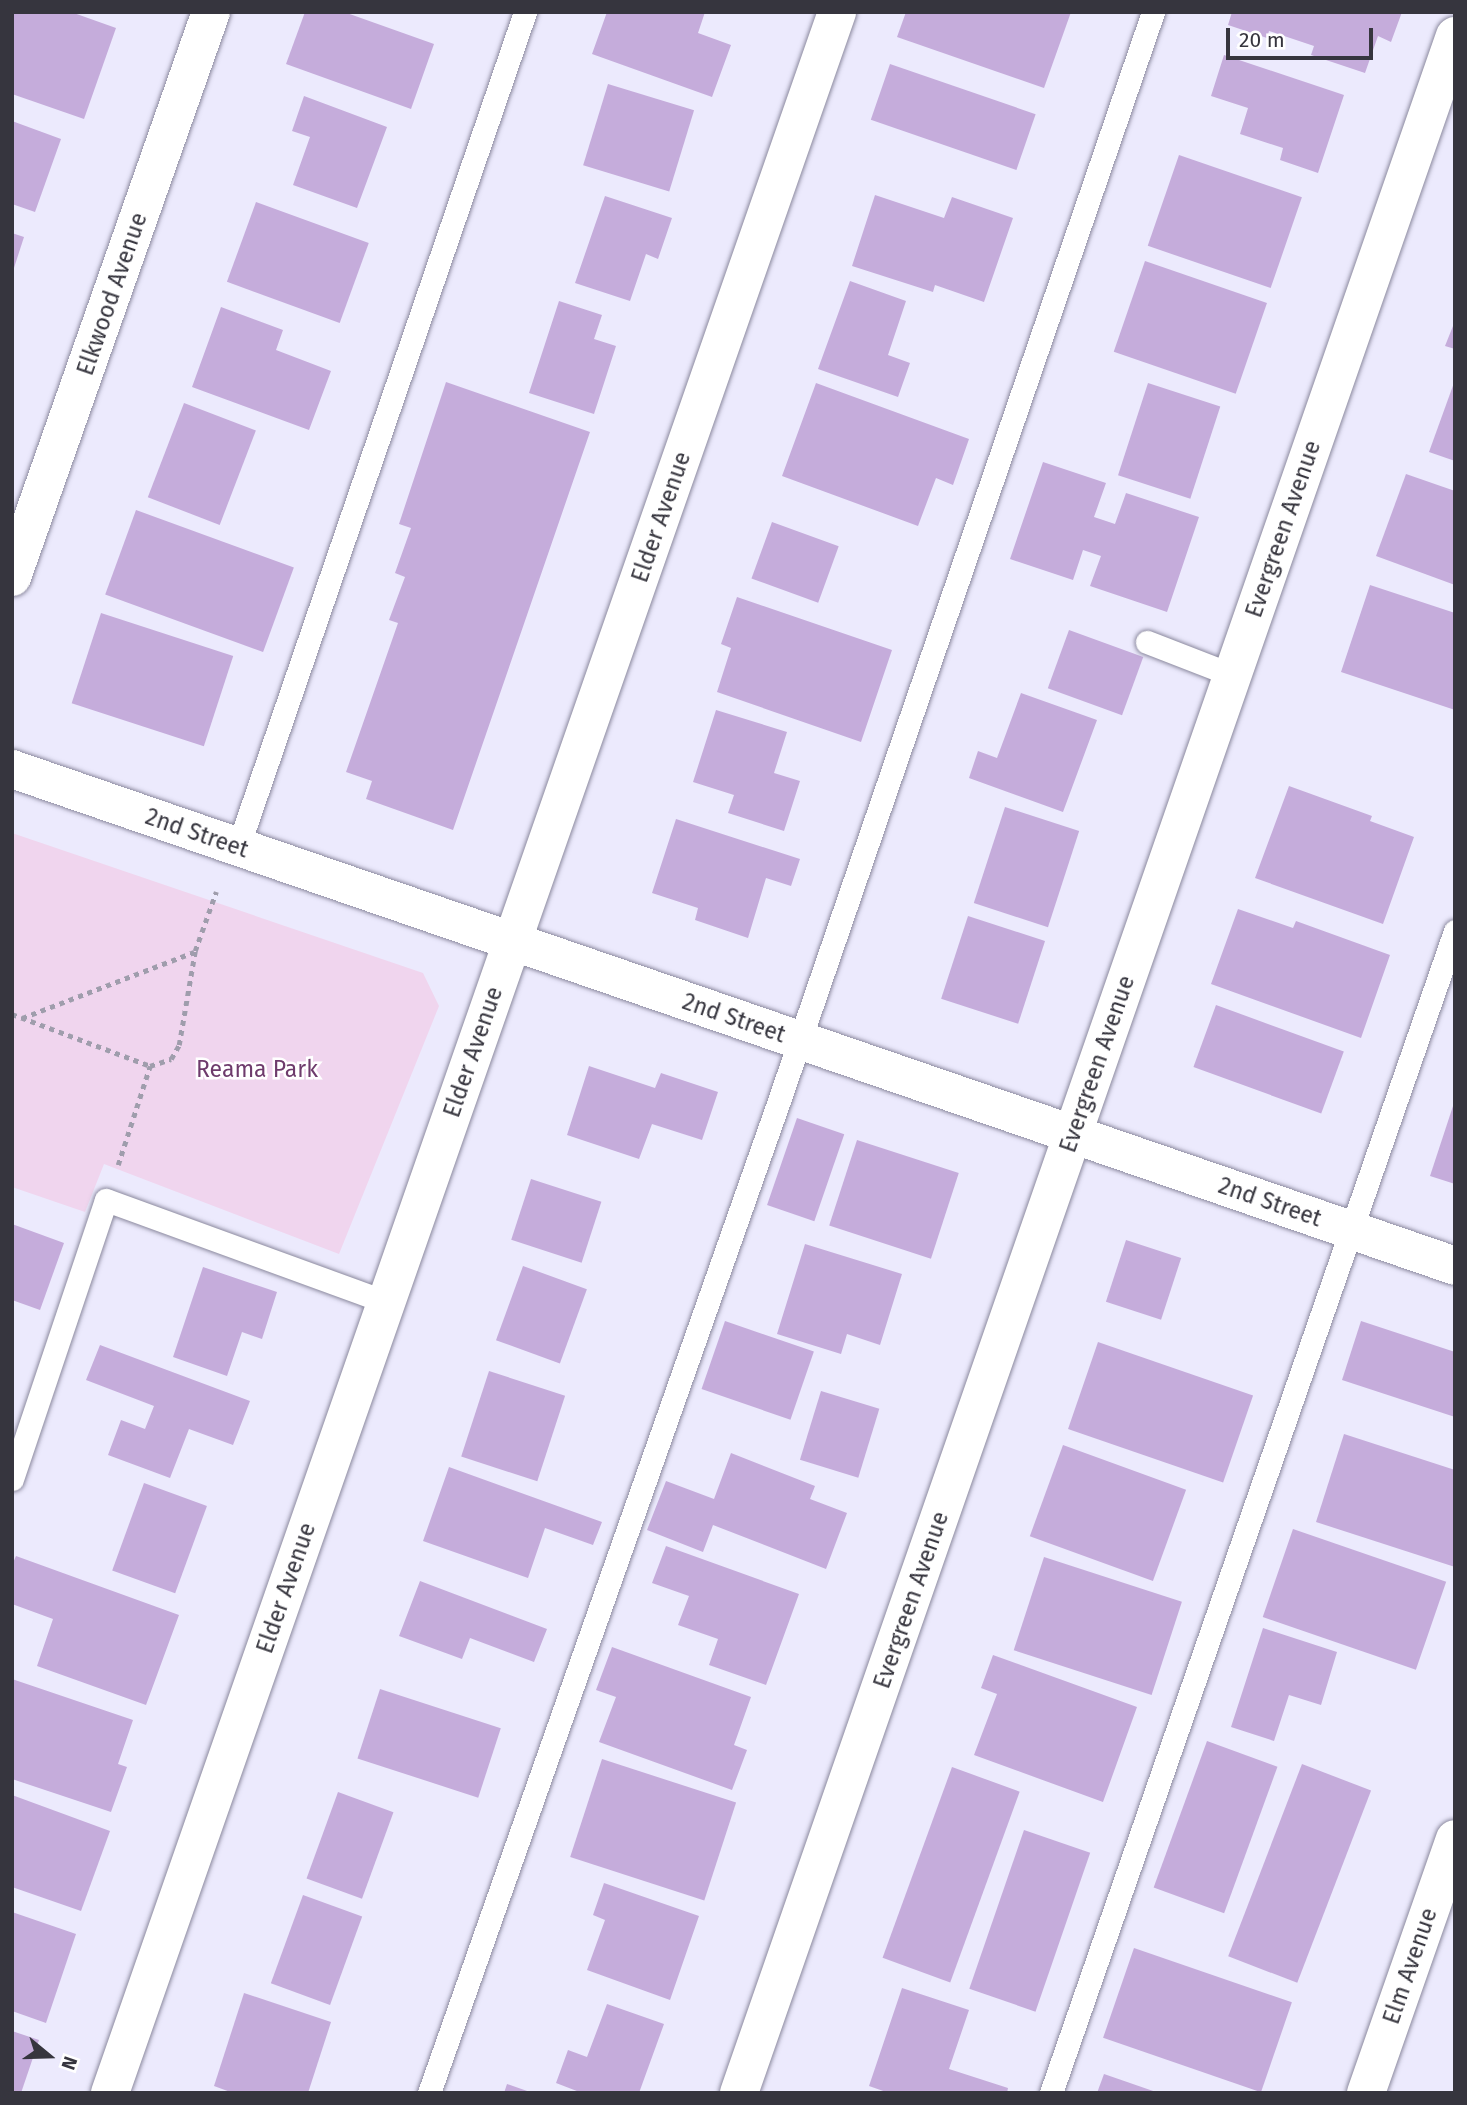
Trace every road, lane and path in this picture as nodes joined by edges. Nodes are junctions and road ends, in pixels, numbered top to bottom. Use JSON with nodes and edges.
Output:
{"nodes":[{"id":1,"x":211,"y":12,"type":"edge"},
{"id":2,"x":525,"y":12,"type":"edge"},
{"id":3,"x":837,"y":12,"type":"edge"},
{"id":4,"x":1153,"y":12,"type":"edge"},
{"id":5,"x":1455,"y":36,"type":"edge"},
{"id":6,"x":12,"y":577,"type":"edge"},
{"id":7,"x":1147,"y":642,"type":"dead end"},
{"id":8,"x":1232,"y":674,"type":"junction"},
{"id":9,"x":12,"y":769,"type":"edge"},
{"id":10,"x":238,"y":847,"type":"junction"},
{"id":11,"x":216,"y":892,"type":"dead end"},
{"id":12,"x":1455,"y":931,"type":"edge"},
{"id":13,"x":513,"y":942,"type":"junction"},
{"id":14,"x":195,"y":951,"type":"junction"},
{"id":15,"x":12,"y":1014,"type":"edge"},
{"id":16,"x":22,"y":1018,"type":"junction"},
{"id":17,"x":799,"y":1040,"type":"junction"},
{"id":18,"x":150,"y":1066,"type":"junction"},
{"id":19,"x":1072,"y":1134,"type":"junction"},
{"id":20,"x":106,"y":1200,"type":"junction"},
{"id":21,"x":1350,"y":1230,"type":"junction"},
{"id":22,"x":1455,"y":1266,"type":"edge"},
{"id":23,"x":387,"y":1302,"type":"junction"},
{"id":24,"x":12,"y":1479,"type":"edge"},
{"id":25,"x":1455,"y":1839,"type":"edge"},
{"id":26,"x":110,"y":2093,"type":"edge"},
{"id":27,"x":429,"y":2093,"type":"edge"},
{"id":28,"x":739,"y":2093,"type":"edge"},
{"id":29,"x":1051,"y":2093,"type":"edge"},
{"id":30,"x":1366,"y":2093,"type":"edge"}],
"edges":[{"from":1,"to":6,"type":"street","name":"Elkwood Avenue"},
{"from":2,"to":10,"type":"lane"},
{"from":3,"to":13,"type":"street","name":"Elder Avenue"},
{"from":4,"to":17,"type":"lane"},
{"from":5,"to":8,"type":"street","name":"Evergreen Avenue"},
{"from":7,"to":8,"type":"lane"},
{"from":8,"to":19,"type":"street","name":"Evergreen Avenue"},
{"from":9,"to":10,"type":"street","name":"2nd Street"},
{"from":10,"to":13,"type":"street","name":"2nd Street"},
{"from":11,"to":14,"type":"path"},
{"from":12,"to":21,"type":"lane"},
{"from":13,"to":17,"type":"street","name":"2nd Street"},
{"from":13,"to":23,"type":"street","name":"Elder Avenue"},
{"from":14,"to":16,"type":"path"},
{"from":14,"to":18,"type":"path"},
{"from":15,"to":16,"type":"path"},
{"from":16,"to":18,"type":"path"},
{"from":17,"to":19,"type":"street","name":"2nd Street"},
{"from":17,"to":27,"type":"lane"},
{"from":18,"to":20,"type":"path"},
{"from":19,"to":21,"type":"street","name":"2nd Street"},
{"from":19,"to":28,"type":"street","name":"Evergreen Avenue"},
{"from":20,"to":23,"type":"lane"},
{"from":20,"to":24,"type":"lane"},
{"from":21,"to":22,"type":"street","name":"2nd Street"},
{"from":21,"to":29,"type":"lane"},
{"from":23,"to":26,"type":"street","name":"Elder Avenue"},
{"from":25,"to":30,"type":"street","name":"Elm Avenue"}]}
